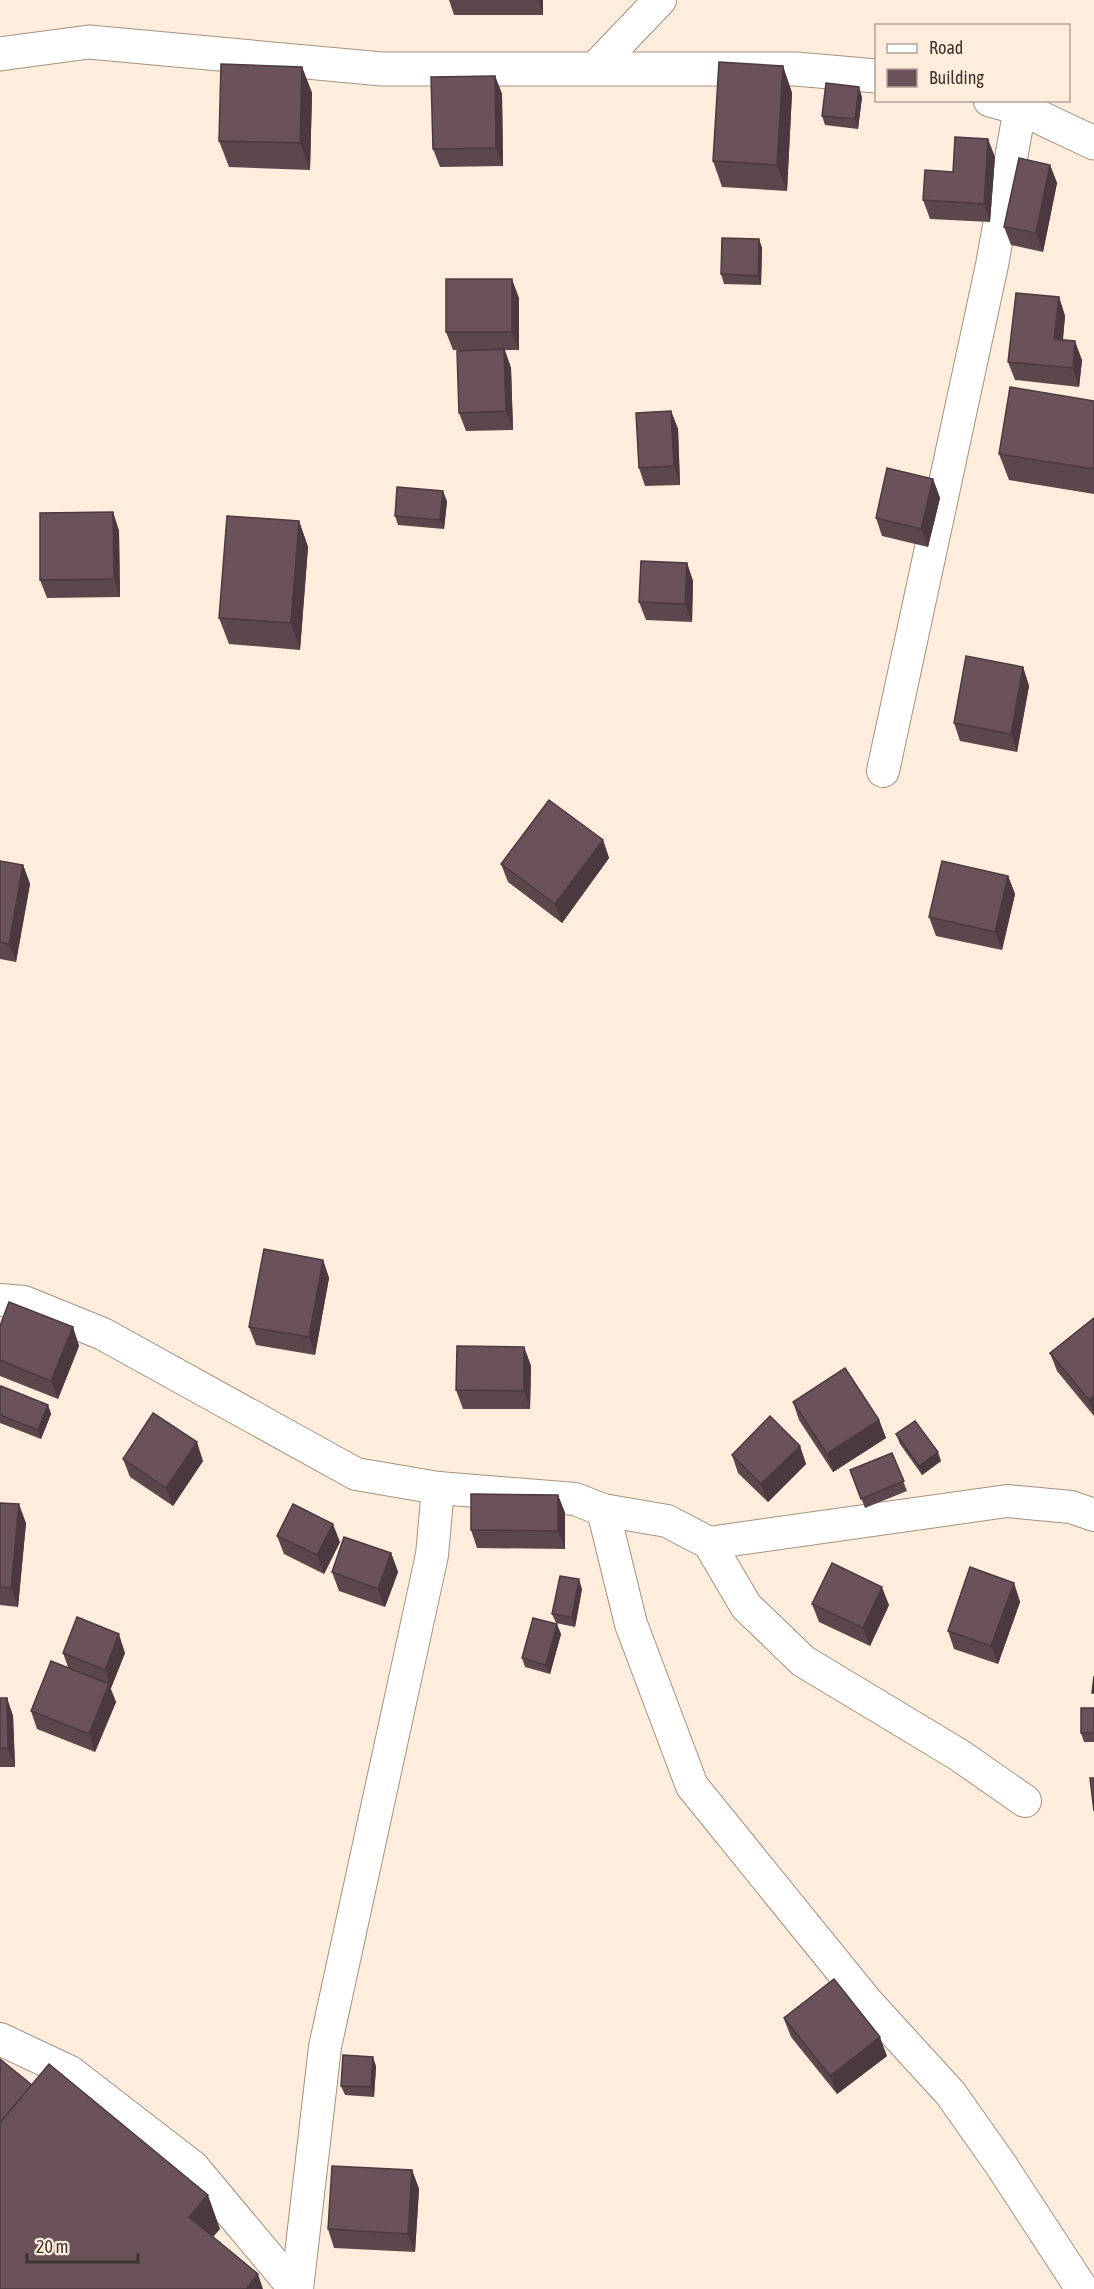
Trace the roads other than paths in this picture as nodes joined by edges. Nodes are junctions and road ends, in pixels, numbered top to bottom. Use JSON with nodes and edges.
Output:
{"nodes":[{"id":1,"x":660,"y":0,"type":"edge"},
{"id":2,"x":0,"y":54,"type":"edge"},
{"id":3,"x":594,"y":69,"type":"junction"},
{"id":4,"x":875,"y":76,"type":"edge"},
{"id":5,"x":1005,"y":104,"type":"edge"},
{"id":6,"x":1094,"y":143,"type":"edge"},
{"id":7,"x":883,"y":771,"type":"dead end"},
{"id":8,"x":0,"y":1300,"type":"edge"},
{"id":9,"x":438,"y":1488,"type":"junction"},
{"id":10,"x":603,"y":1510,"type":"junction"},
{"id":11,"x":1094,"y":1515,"type":"edge"},
{"id":12,"x":709,"y":1543,"type":"junction"},
{"id":13,"x":1025,"y":1802,"type":"dead end"},
{"id":14,"x":0,"y":2039,"type":"edge"},
{"id":15,"x":296,"y":2289,"type":"edge"},
{"id":16,"x":1082,"y":2289,"type":"edge"}],
"edges":[{"from":1,"to":3,"type":"street"},
{"from":2,"to":3,"type":"street"},
{"from":3,"to":4,"type":"street"},
{"from":5,"to":6,"type":"street"},
{"from":5,"to":7,"type":"street"},
{"from":8,"to":9,"type":"street"},
{"from":9,"to":10,"type":"street"},
{"from":9,"to":15,"type":"street"},
{"from":10,"to":12,"type":"street"},
{"from":10,"to":16,"type":"street"},
{"from":11,"to":12,"type":"street"},
{"from":12,"to":13,"type":"street"},
{"from":14,"to":15,"type":"street"}]}
